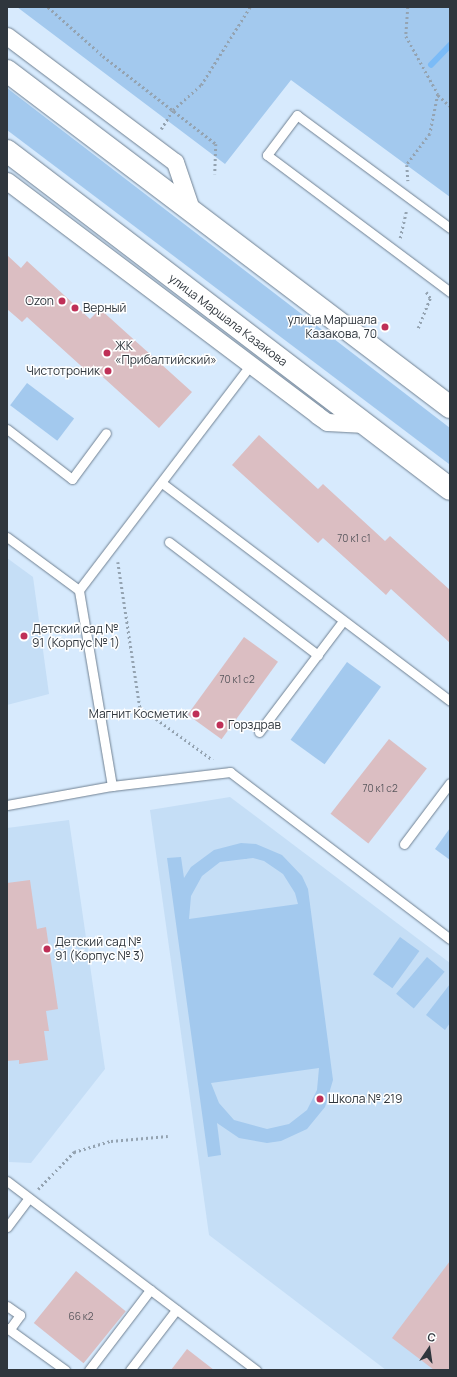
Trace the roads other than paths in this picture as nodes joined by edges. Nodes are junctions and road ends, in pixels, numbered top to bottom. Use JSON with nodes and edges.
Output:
{"nodes":[{"id":1,"x":7,"y":36,"type":"edge"},
{"id":2,"x":7,"y":71,"type":"edge"},
{"id":3,"x":7,"y":152,"type":"edge"},
{"id":4,"x":7,"y":180,"type":"edge"},
{"id":5,"x":192,"y":212,"type":"junction"},
{"id":6,"x":450,"y":228,"type":"edge"},
{"id":7,"x":450,"y":292,"type":"edge"},
{"id":8,"x":249,"y":366,"type":"junction"},
{"id":9,"x":450,"y":408,"type":"edge"},
{"id":10,"x":364,"y":424,"type":"junction"},
{"id":11,"x":7,"y":429,"type":"edge"},
{"id":12,"x":106,"y":433,"type":"dead end"},
{"id":13,"x":162,"y":484,"type":"junction"},
{"id":14,"x":450,"y":489,"type":"edge"},
{"id":15,"x":7,"y":537,"type":"edge"},
{"id":16,"x":169,"y":542,"type":"dead end"},
{"id":17,"x":79,"y":590,"type":"junction"},
{"id":18,"x":343,"y":621,"type":"junction"},
{"id":19,"x":318,"y":655,"type":"junction"},
{"id":20,"x":450,"y":701,"type":"edge"},
{"id":21,"x":259,"y":732,"type":"dead end"},
{"id":22,"x":450,"y":783,"type":"edge"},
{"id":23,"x":112,"y":786,"type":"junction"},
{"id":24,"x":7,"y":805,"type":"edge"},
{"id":25,"x":404,"y":844,"type":"dead end"},
{"id":26,"x":450,"y":939,"type":"edge"},
{"id":27,"x":7,"y":1181,"type":"edge"},
{"id":28,"x":29,"y":1198,"type":"junction"},
{"id":29,"x":7,"y":1227,"type":"edge"},
{"id":30,"x":150,"y":1290,"type":"junction"},
{"id":31,"x":7,"y":1306,"type":"edge"},
{"id":32,"x":176,"y":1310,"type":"junction"},
{"id":33,"x":8,"y":1328,"type":"edge"},
{"id":34,"x":65,"y":1370,"type":"edge"},
{"id":35,"x":89,"y":1370,"type":"edge"},
{"id":36,"x":130,"y":1370,"type":"edge"},
{"id":37,"x":256,"y":1370,"type":"edge"}],
"edges":[{"from":1,"to":5,"type":"street"},
{"from":2,"to":5,"type":"street"},
{"from":3,"to":10,"type":"street","name":"улица Маршала Казакова"},
{"from":4,"to":8,"type":"street"},
{"from":5,"to":9,"type":"street"},
{"from":6,"to":7,"type":"lane"},
{"from":8,"to":10,"type":"street"},
{"from":8,"to":13,"type":"lane"},
{"from":10,"to":14,"type":"street","name":"улица Маршала Казакова"},
{"from":11,"to":12,"type":"lane"},
{"from":13,"to":17,"type":"lane"},
{"from":13,"to":18,"type":"lane"},
{"from":15,"to":17,"type":"lane"},
{"from":16,"to":19,"type":"lane"},
{"from":17,"to":23,"type":"lane"},
{"from":18,"to":19,"type":"lane"},
{"from":18,"to":20,"type":"lane"},
{"from":19,"to":21,"type":"lane"},
{"from":22,"to":25,"type":"lane"},
{"from":23,"to":24,"type":"lane"},
{"from":23,"to":26,"type":"lane"},
{"from":27,"to":28,"type":"lane"},
{"from":28,"to":29,"type":"lane"},
{"from":28,"to":30,"type":"lane"},
{"from":30,"to":32,"type":"lane"},
{"from":30,"to":35,"type":"lane"},
{"from":31,"to":33,"type":"lane"},
{"from":32,"to":36,"type":"lane"},
{"from":32,"to":37,"type":"lane"},
{"from":33,"to":34,"type":"lane"}]}
